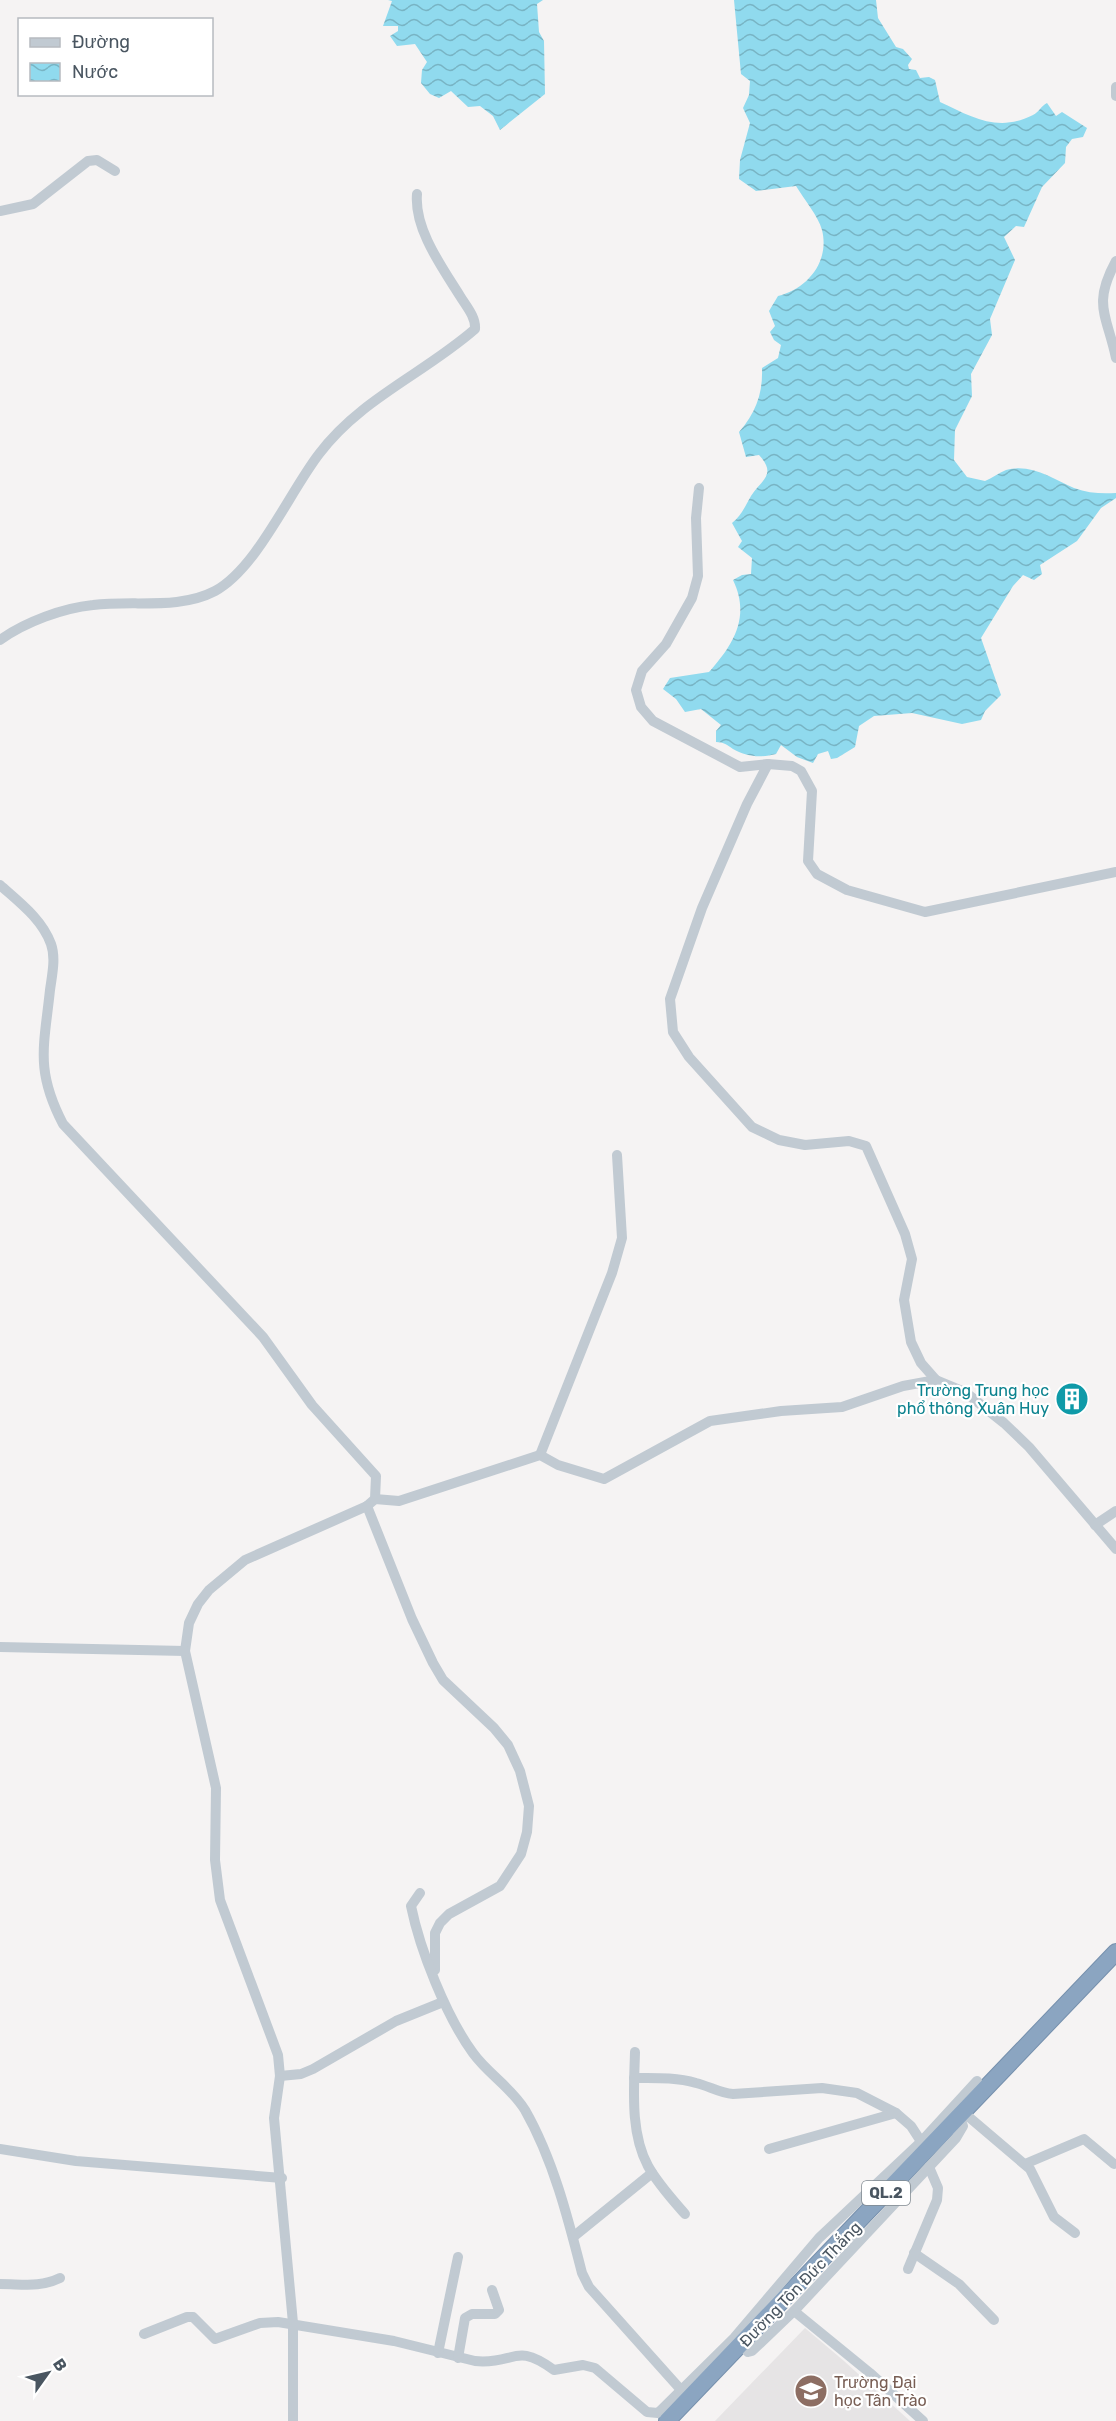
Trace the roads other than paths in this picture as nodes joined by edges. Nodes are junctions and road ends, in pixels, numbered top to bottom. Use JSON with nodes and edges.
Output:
{"nodes":[{"id":1,"x":1116,"y":87,"type":"edge"},
{"id":2,"x":1116,"y":96,"type":"edge"},
{"id":3,"x":115,"y":171,"type":"dead end"},
{"id":4,"x":417,"y":194,"type":"dead end"},
{"id":5,"x":0,"y":211,"type":"edge"},
{"id":6,"x":1116,"y":261,"type":"edge"},
{"id":7,"x":1116,"y":358,"type":"edge"},
{"id":8,"x":699,"y":488,"type":"dead end"},
{"id":9,"x":0,"y":640,"type":"edge"},
{"id":10,"x":768,"y":764,"type":"junction"},
{"id":11,"x":1116,"y":872,"type":"edge"},
{"id":12,"x":0,"y":885,"type":"edge"},
{"id":13,"x":617,"y":1155,"type":"dead end"},
{"id":14,"x":936,"y":1380,"type":"junction"},
{"id":15,"x":540,"y":1455,"type":"junction"},
{"id":16,"x":371,"y":1503,"type":"junction"},
{"id":17,"x":1116,"y":1511,"type":"edge"},
{"id":18,"x":1095,"y":1525,"type":"junction"},
{"id":19,"x":1116,"y":1549,"type":"edge"},
{"id":20,"x":0,"y":1647,"type":"edge"},
{"id":21,"x":185,"y":1651,"type":"junction"},
{"id":22,"x":420,"y":1893,"type":"dead end"},
{"id":23,"x":1110,"y":1958,"type":"edge"},
{"id":24,"x":435,"y":1977,"type":"junction"},
{"id":25,"x":443,"y":2002,"type":"junction"},
{"id":26,"x":635,"y":2052,"type":"dead end"},
{"id":27,"x":280,"y":2076,"type":"junction"},
{"id":28,"x":634,"y":2078,"type":"junction"},
{"id":29,"x":977,"y":2081,"type":"dead end"},
{"id":30,"x":896,"y":2113,"type":"junction"},
{"id":31,"x":961,"y":2114,"type":"junction"},
{"id":32,"x":0,"y":2149,"type":"edge"},
{"id":33,"x":769,"y":2149,"type":"dead end"},
{"id":34,"x":926,"y":2153,"type":"junction"},
{"id":35,"x":1025,"y":2164,"type":"junction"},
{"id":36,"x":1114,"y":2164,"type":"dead end"},
{"id":37,"x":652,"y":2173,"type":"junction"},
{"id":38,"x":282,"y":2178,"type":"junction"},
{"id":39,"x":685,"y":2214,"type":"dead end"},
{"id":40,"x":1075,"y":2233,"type":"dead end"},
{"id":41,"x":573,"y":2236,"type":"junction"},
{"id":42,"x":915,"y":2253,"type":"junction"},
{"id":43,"x":458,"y":2258,"type":"dead end"},
{"id":44,"x":908,"y":2269,"type":"dead end"},
{"id":45,"x":60,"y":2278,"type":"dead end"},
{"id":46,"x":0,"y":2284,"type":"edge"},
{"id":47,"x":492,"y":2290,"type":"dead end"},
{"id":48,"x":794,"y":2310,"type":"junction"},
{"id":49,"x":994,"y":2320,"type":"dead end"},
{"id":50,"x":293,"y":2323,"type":"junction"},
{"id":51,"x":144,"y":2334,"type":"dead end"},
{"id":52,"x":738,"y":2342,"type":"junction"},
{"id":53,"x":438,"y":2353,"type":"junction"},
{"id":54,"x":458,"y":2358,"type":"junction"},
{"id":55,"x":682,"y":2391,"type":"junction"},
{"id":56,"x":293,"y":2421,"type":"edge"},
{"id":57,"x":667,"y":2421,"type":"edge"},
{"id":58,"x":923,"y":2421,"type":"edge"}],
"edges":[{"from":1,"to":2,"type":"street"},
{"from":3,"to":5,"type":"street"},
{"from":4,"to":9,"type":"street"},
{"from":6,"to":7,"type":"street"},
{"from":8,"to":10,"type":"street"},
{"from":10,"to":11,"type":"street"},
{"from":10,"to":14,"type":"street"},
{"from":12,"to":16,"type":"street"},
{"from":13,"to":15,"type":"street"},
{"from":14,"to":15,"type":"street"},
{"from":14,"to":18,"type":"street"},
{"from":15,"to":16,"type":"street"},
{"from":16,"to":21,"type":"street"},
{"from":16,"to":24,"type":"street"},
{"from":17,"to":18,"type":"street"},
{"from":18,"to":19,"type":"street"},
{"from":20,"to":21,"type":"street"},
{"from":21,"to":27,"type":"street"},
{"from":22,"to":24,"type":"street"},
{"from":23,"to":31,"type":"highway","name":"Đường Tôn Đức Thắng","number":"QL.2"},
{"from":24,"to":25,"type":"street"},
{"from":25,"to":27,"type":"street"},
{"from":25,"to":41,"type":"street"},
{"from":26,"to":28,"type":"street"},
{"from":27,"to":38,"type":"street"},
{"from":28,"to":30,"type":"street"},
{"from":28,"to":37,"type":"street"},
{"from":29,"to":34,"type":"street"},
{"from":30,"to":33,"type":"street"},
{"from":30,"to":34,"type":"street"},
{"from":31,"to":34,"type":"highway","name":"Đường Tôn Đức Thắng","number":"QL.2"},
{"from":31,"to":35,"type":"street"},
{"from":32,"to":38,"type":"street"},
{"from":34,"to":42,"type":"street"},
{"from":34,"to":48,"type":"street"},
{"from":34,"to":52,"type":"highway","name":"Đường Tôn Đức Thắng","number":"QL.2"},
{"from":34,"to":52,"type":"street"},
{"from":35,"to":36,"type":"street"},
{"from":35,"to":40,"type":"street"},
{"from":37,"to":39,"type":"street"},
{"from":37,"to":41,"type":"street"},
{"from":38,"to":50,"type":"street"},
{"from":41,"to":55,"type":"street"},
{"from":42,"to":44,"type":"street"},
{"from":42,"to":49,"type":"street"},
{"from":43,"to":53,"type":"street"},
{"from":45,"to":46,"type":"street"},
{"from":47,"to":54,"type":"street"},
{"from":48,"to":52,"type":"street"},
{"from":48,"to":58,"type":"street"},
{"from":50,"to":51,"type":"street"},
{"from":50,"to":53,"type":"street"},
{"from":50,"to":56,"type":"street"},
{"from":52,"to":55,"type":"street"},
{"from":52,"to":57,"type":"highway","name":"Đường Tôn Đức Thắng","number":"QL.2"},
{"from":53,"to":54,"type":"street"},
{"from":54,"to":55,"type":"street"}]}
